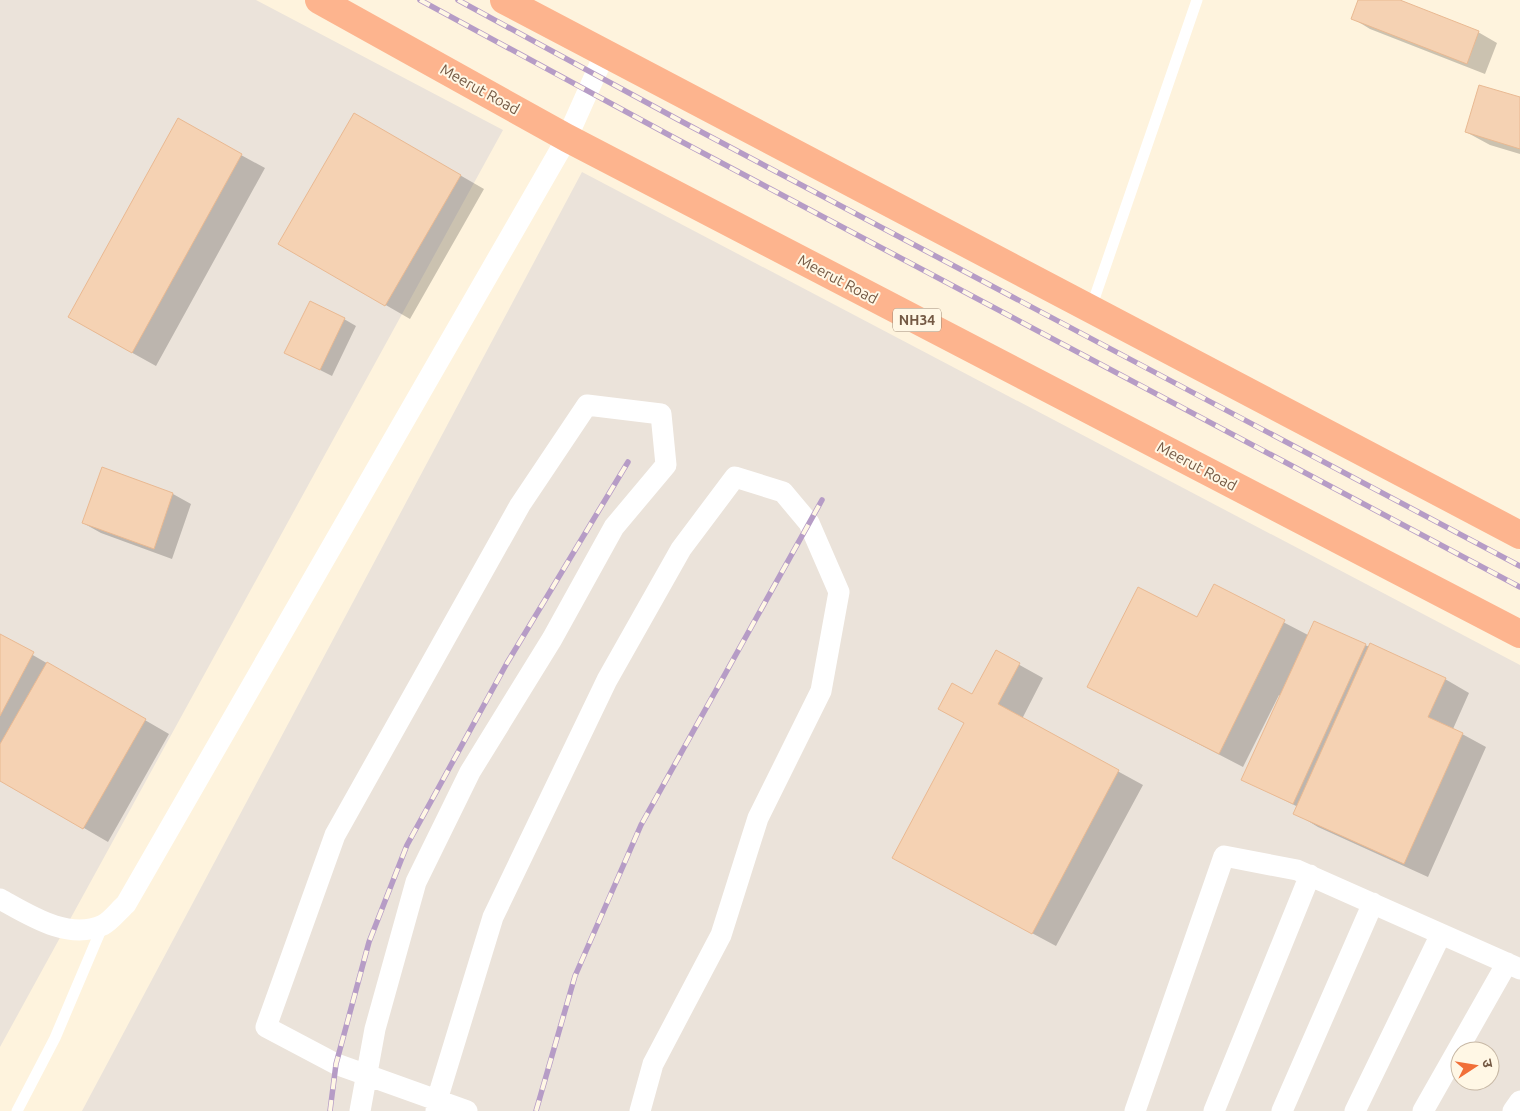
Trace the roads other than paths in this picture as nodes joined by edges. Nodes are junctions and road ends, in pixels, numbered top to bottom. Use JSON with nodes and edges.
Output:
{"nodes":[{"id":1,"x":318,"y":0,"type":"edge"},
{"id":2,"x":504,"y":0,"type":"edge"},
{"id":3,"x":1197,"y":0,"type":"edge"},
{"id":4,"x":605,"y":53,"type":"junction"},
{"id":5,"x":567,"y":138,"type":"junction"},
{"id":6,"x":1091,"y":308,"type":"junction"},
{"id":7,"x":1520,"y":535,"type":"edge"},
{"id":8,"x":1520,"y":634,"type":"edge"},
{"id":9,"x":1310,"y":875,"type":"junction"},
{"id":10,"x":0,"y":899,"type":"edge"},
{"id":11,"x":1373,"y":904,"type":"junction"},
{"id":12,"x":103,"y":924,"type":"junction"},
{"id":13,"x":1441,"y":934,"type":"junction"},
{"id":14,"x":1514,"y":966,"type":"edge"},
{"id":15,"x":366,"y":1074,"type":"junction"},
{"id":16,"x":1520,"y":1101,"type":"edge"},
{"id":17,"x":436,"y":1106,"type":"edge"},
{"id":18,"x":17,"y":1111,"type":"edge"},
{"id":19,"x":360,"y":1111,"type":"edge"},
{"id":20,"x":467,"y":1111,"type":"edge"},
{"id":21,"x":640,"y":1111,"type":"edge"},
{"id":22,"x":1135,"y":1111,"type":"edge"},
{"id":23,"x":1214,"y":1111,"type":"edge"},
{"id":24,"x":1282,"y":1111,"type":"edge"},
{"id":25,"x":1355,"y":1111,"type":"edge"},
{"id":26,"x":1423,"y":1111,"type":"edge"},
{"id":27,"x":1513,"y":1111,"type":"edge"}],
"edges":[{"from":1,"to":5,"type":"highway","name":"Meerut Road","number":"NH34"},
{"from":2,"to":4,"type":"highway"},
{"from":3,"to":6,"type":"lane"},
{"from":4,"to":5,"type":"street"},
{"from":4,"to":6,"type":"highway"},
{"from":5,"to":8,"type":"highway","name":"Meerut Road","number":"NH34"},
{"from":5,"to":12,"type":"street"},
{"from":6,"to":7,"type":"highway"},
{"from":9,"to":11,"type":"street"},
{"from":9,"to":22,"type":"street"},
{"from":9,"to":23,"type":"street"},
{"from":10,"to":12,"type":"street"},
{"from":11,"to":13,"type":"street"},
{"from":11,"to":24,"type":"street"},
{"from":12,"to":18,"type":"lane"},
{"from":13,"to":14,"type":"street"},
{"from":13,"to":25,"type":"street"},
{"from":14,"to":26,"type":"street"},
{"from":15,"to":15,"type":"street"},
{"from":15,"to":17,"type":"street"},
{"from":15,"to":19,"type":"street"},
{"from":16,"to":27,"type":"street"},
{"from":17,"to":20,"type":"street"},
{"from":17,"to":21,"type":"street"}]}
